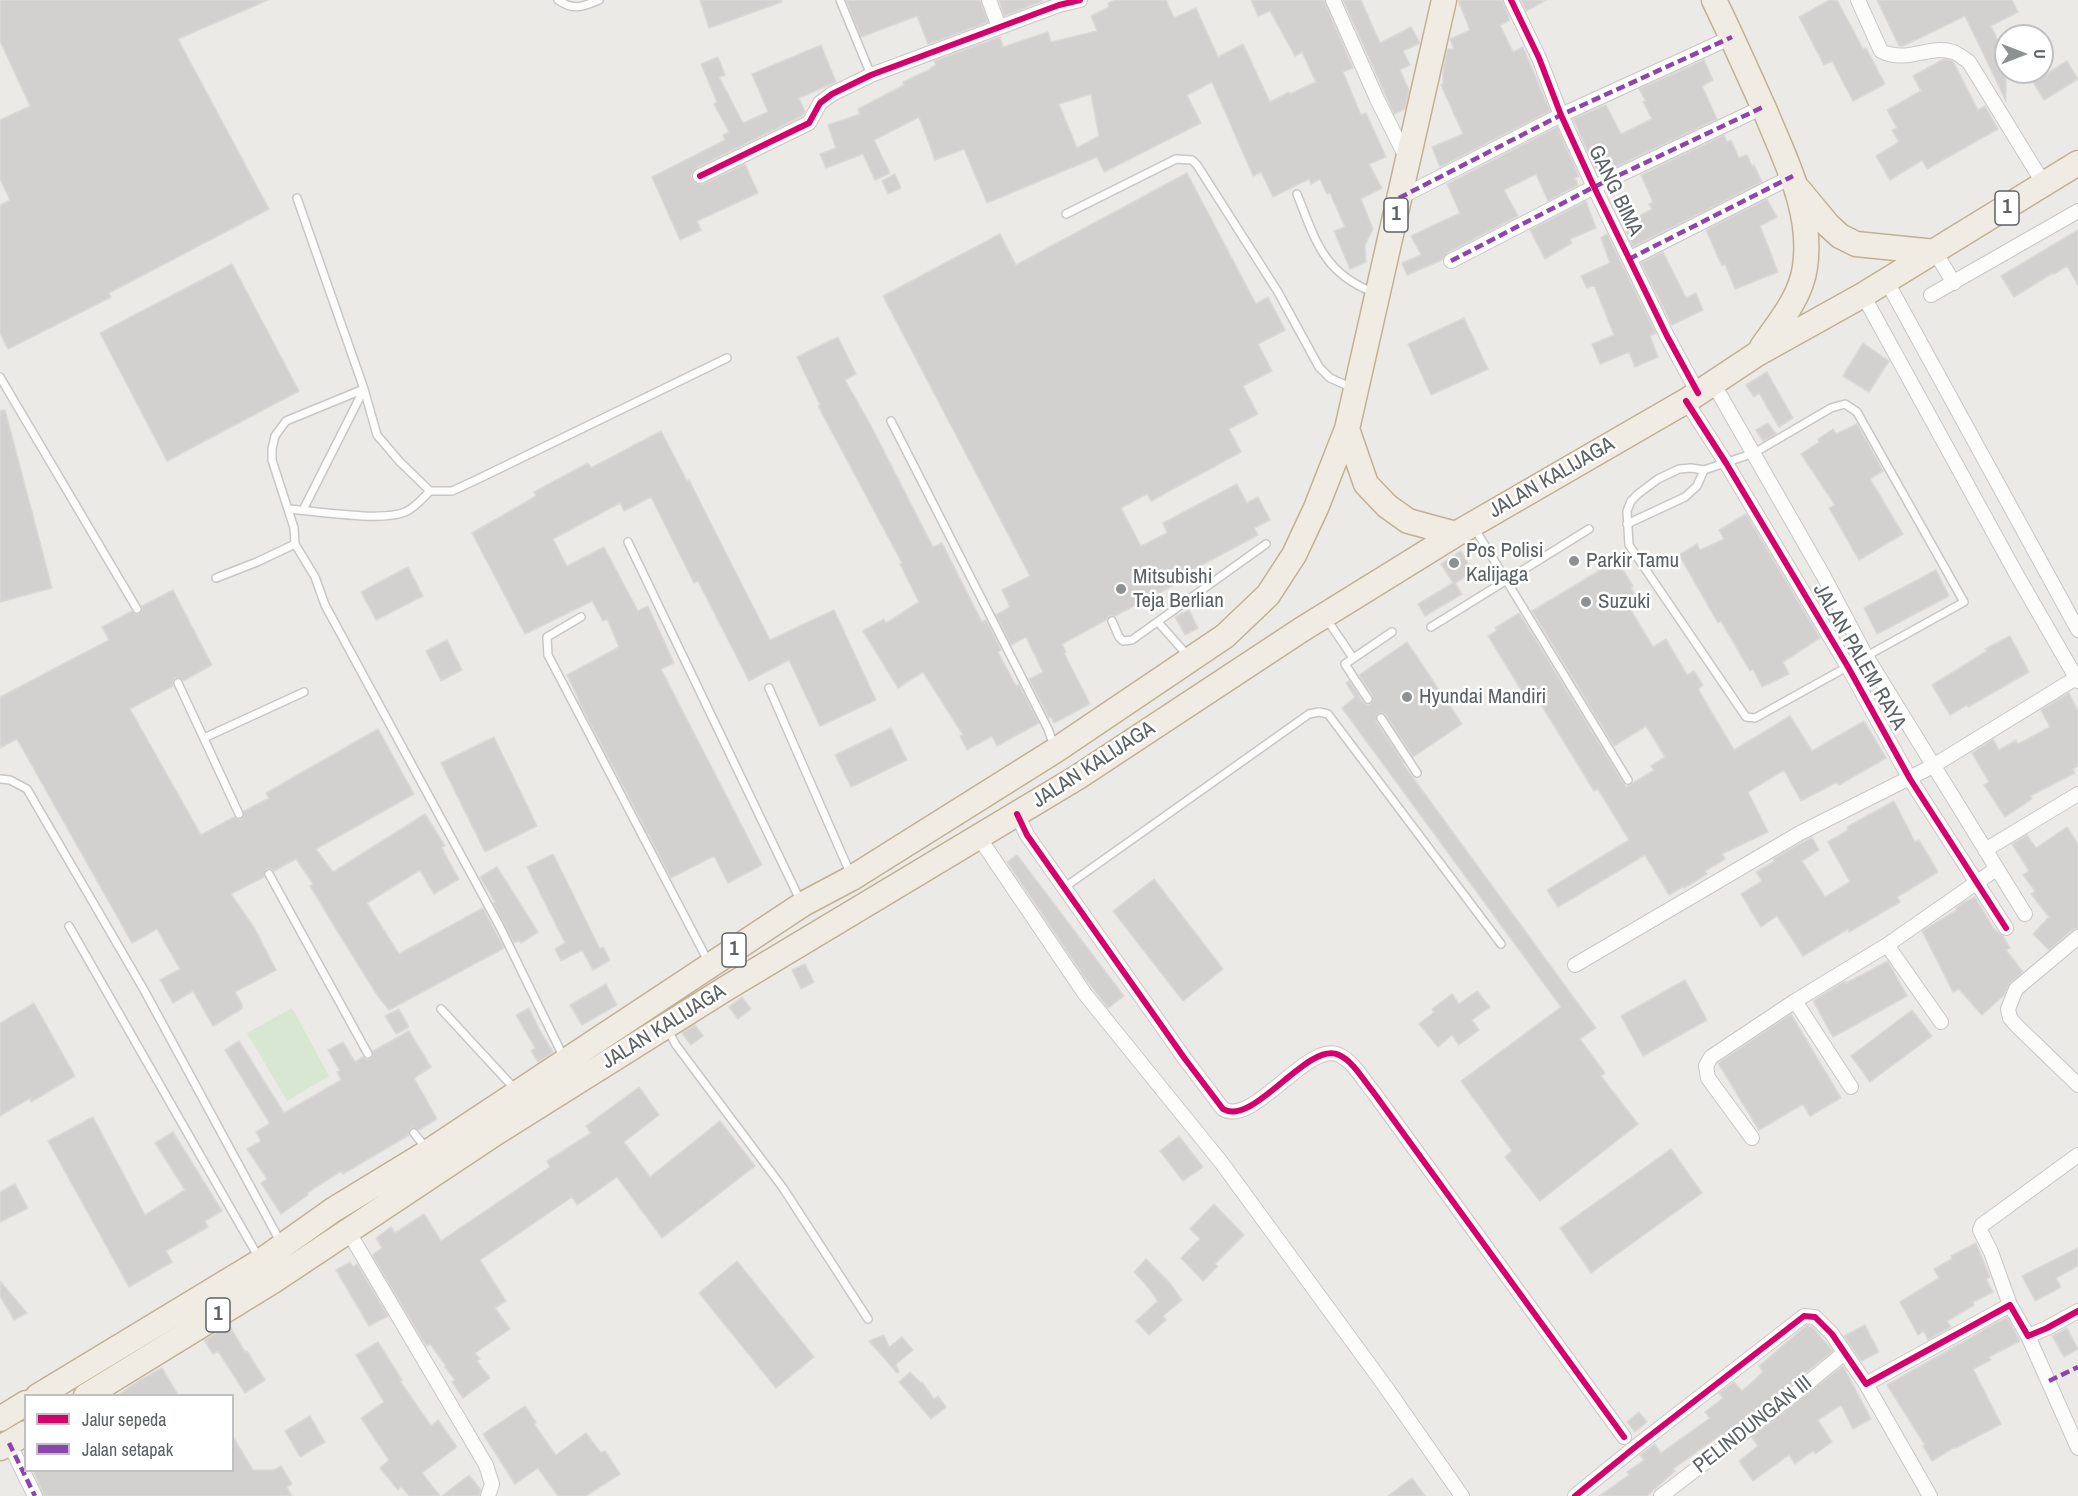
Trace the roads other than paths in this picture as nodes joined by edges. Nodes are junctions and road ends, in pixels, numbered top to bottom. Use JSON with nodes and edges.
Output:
{"nodes":[{"id":1,"x":558,"y":0,"type":"edge"},
{"id":2,"x":599,"y":0,"type":"edge"},
{"id":3,"x":840,"y":0,"type":"edge"},
{"id":4,"x":989,"y":0,"type":"edge"},
{"id":5,"x":1080,"y":0,"type":"edge"},
{"id":6,"x":1333,"y":0,"type":"edge"},
{"id":7,"x":1444,"y":0,"type":"edge"},
{"id":8,"x":1511,"y":0,"type":"edge"},
{"id":9,"x":1714,"y":0,"type":"edge"},
{"id":10,"x":1858,"y":0,"type":"edge"},
{"id":11,"x":1060,"y":2,"type":"edge"},
{"id":12,"x":999,"y":27,"type":"junction"},
{"id":13,"x":1732,"y":37,"type":"junction"},
{"id":14,"x":871,"y":75,"type":"junction"},
{"id":15,"x":1763,"y":107,"type":"junction"},
{"id":16,"x":1560,"y":115,"type":"junction"},
{"id":17,"x":1409,"y":162,"type":"junction"},
{"id":18,"x":2078,"y":163,"type":"edge"},
{"id":19,"x":700,"y":176,"type":"dead end"},
{"id":20,"x":1795,"y":182,"type":"junction"},
{"id":21,"x":2044,"y":184,"type":"junction"},
{"id":22,"x":1594,"y":187,"type":"junction"},
{"id":23,"x":1297,"y":194,"type":"dead end"},
{"id":24,"x":297,"y":198,"type":"dead end"},
{"id":25,"x":1400,"y":198,"type":"junction"},
{"id":26,"x":2078,"y":211,"type":"edge"},
{"id":27,"x":1065,"y":214,"type":"dead end"},
{"id":28,"x":1935,"y":252,"type":"junction"},
{"id":29,"x":1629,"y":259,"type":"junction"},
{"id":30,"x":1451,"y":261,"type":"dead end"},
{"id":31,"x":1886,"y":280,"type":"junction"},
{"id":32,"x":1954,"y":283,"type":"junction"},
{"id":33,"x":1378,"y":294,"type":"junction"},
{"id":34,"x":1863,"y":295,"type":"junction"},
{"id":35,"x":1931,"y":295,"type":"dead end"},
{"id":36,"x":1757,"y":354,"type":"junction"},
{"id":37,"x":727,"y":358,"type":"dead end"},
{"id":38,"x":0,"y":377,"type":"edge"},
{"id":39,"x":364,"y":389,"type":"junction"},
{"id":40,"x":1357,"y":390,"type":"junction"},
{"id":41,"x":1699,"y":392,"type":"junction"},
{"id":42,"x":891,"y":421,"type":"dead end"},
{"id":43,"x":1347,"y":429,"type":"junction"},
{"id":44,"x":1754,"y":453,"type":"junction"},
{"id":45,"x":1726,"y":463,"type":"junction"},
{"id":46,"x":1704,"y":470,"type":"junction"},
{"id":47,"x":430,"y":491,"type":"junction"},
{"id":48,"x":288,"y":508,"type":"junction"},
{"id":49,"x":303,"y":510,"type":"junction"},
{"id":50,"x":1627,"y":524,"type":"junction"},
{"id":51,"x":1464,"y":529,"type":"junction"},
{"id":52,"x":1590,"y":529,"type":"dead end"},
{"id":53,"x":628,"y":542,"type":"dead end"},
{"id":54,"x":295,"y":544,"type":"junction"},
{"id":55,"x":1266,"y":544,"type":"dead end"},
{"id":56,"x":216,"y":578,"type":"dead end"},
{"id":57,"x":1506,"y":581,"type":"junction"},
{"id":58,"x":137,"y":609,"type":"dead end"},
{"id":59,"x":1324,"y":616,"type":"junction"},
{"id":60,"x":581,"y":617,"type":"dead end"},
{"id":61,"x":1112,"y":621,"type":"dead end"},
{"id":62,"x":1158,"y":622,"type":"junction"},
{"id":63,"x":1431,"y":627,"type":"dead end"},
{"id":64,"x":2078,"y":630,"type":"edge"},
{"id":65,"x":1392,"y":632,"type":"dead end"},
{"id":66,"x":1866,"y":656,"type":"junction"},
{"id":67,"x":1353,"y":658,"type":"junction"},
{"id":68,"x":1191,"y":659,"type":"junction"},
{"id":69,"x":1848,"y":667,"type":"junction"},
{"id":70,"x":2077,"y":679,"type":"edge"},
{"id":71,"x":178,"y":683,"type":"dead end"},
{"id":72,"x":769,"y":688,"type":"dead end"},
{"id":73,"x":304,"y":692,"type":"dead end"},
{"id":74,"x":1368,"y":699,"type":"dead end"},
{"id":75,"x":1381,"y":718,"type":"dead end"},
{"id":76,"x":204,"y":738,"type":"junction"},
{"id":77,"x":1056,"y":750,"type":"junction"},
{"id":78,"x":1933,"y":766,"type":"junction"},
{"id":79,"x":1417,"y":773,"type":"dead end"},
{"id":80,"x":1078,"y":777,"type":"junction"},
{"id":81,"x":0,"y":779,"type":"edge"},
{"id":82,"x":1910,"y":779,"type":"junction"},
{"id":83,"x":1628,"y":780,"type":"dead end"},
{"id":84,"x":2078,"y":794,"type":"edge"},
{"id":85,"x":239,"y":814,"type":"dead end"},
{"id":86,"x":1017,"y":814,"type":"junction"},
{"id":87,"x":978,"y":836,"type":"junction"},
{"id":88,"x":1984,"y":850,"type":"junction"},
{"id":89,"x":1996,"y":869,"type":"junction"},
{"id":90,"x":269,"y":874,"type":"dead end"},
{"id":91,"x":852,"y":878,"type":"junction"},
{"id":92,"x":1976,"y":884,"type":"junction"},
{"id":93,"x":1065,"y":887,"type":"junction"},
{"id":94,"x":802,"y":904,"type":"junction"},
{"id":95,"x":2025,"y":914,"type":"dead end"},
{"id":96,"x":69,"y":926,"type":"dead end"},
{"id":97,"x":2006,"y":928,"type":"dead end"},
{"id":98,"x":2078,"y":937,"type":"edge"},
{"id":99,"x":1501,"y":944,"type":"dead end"},
{"id":100,"x":1887,"y":945,"type":"junction"},
{"id":101,"x":1575,"y":964,"type":"dead end"},
{"id":102,"x":710,"y":966,"type":"junction"},
{"id":103,"x":1795,"y":1001,"type":"junction"},
{"id":104,"x":441,"y":1010,"type":"dead end"},
{"id":105,"x":1941,"y":1022,"type":"dead end"},
{"id":106,"x":666,"y":1027,"type":"junction"},
{"id":107,"x":368,"y":1054,"type":"dead end"},
{"id":108,"x":566,"y":1061,"type":"junction"},
{"id":109,"x":2078,"y":1085,"type":"edge"},
{"id":110,"x":1851,"y":1087,"type":"dead end"},
{"id":111,"x":518,"y":1092,"type":"junction"},
{"id":112,"x":414,"y":1133,"type":"dead end"},
{"id":113,"x":1752,"y":1138,"type":"dead end"},
{"id":114,"x":428,"y":1152,"type":"junction"},
{"id":115,"x":2078,"y":1155,"type":"edge"},
{"id":116,"x":348,"y":1231,"type":"junction"},
{"id":117,"x":288,"y":1255,"type":"junction"},
{"id":118,"x":266,"y":1270,"type":"junction"},
{"id":119,"x":2010,"y":1305,"type":"junction"},
{"id":120,"x":2078,"y":1311,"type":"edge"},
{"id":121,"x":868,"y":1319,"type":"dead end"},
{"id":122,"x":2028,"y":1336,"type":"junction"},
{"id":123,"x":1844,"y":1354,"type":"junction"},
{"id":124,"x":1866,"y":1384,"type":"junction"},
{"id":125,"x":40,"y":1394,"type":"edge"},
{"id":126,"x":87,"y":1394,"type":"edge"},
{"id":127,"x":24,"y":1404,"type":"edge"},
{"id":128,"x":0,"y":1419,"type":"edge"},
{"id":129,"x":1624,"y":1437,"type":"dead end"},
{"id":130,"x":12,"y":1442,"type":"edge"},
{"id":131,"x":2078,"y":1448,"type":"edge"},
{"id":132,"x":24,"y":1470,"type":"edge"},
{"id":133,"x":25,"y":1472,"type":"edge"},
{"id":134,"x":35,"y":1496,"type":"edge"},
{"id":135,"x":488,"y":1496,"type":"edge"},
{"id":136,"x":1462,"y":1496,"type":"edge"},
{"id":137,"x":1575,"y":1496,"type":"edge"},
{"id":138,"x":1661,"y":1496,"type":"edge"},
{"id":139,"x":1930,"y":1496,"type":"edge"}],
"edges":[{"from":1,"to":2,"type":"lane"},
{"from":3,"to":14,"type":"lane"},
{"from":4,"to":12,"type":"street"},
{"from":5,"to":11,"type":"street"},
{"from":6,"to":17,"type":"street"},
{"from":7,"to":17,"type":"highway","number":"1"},
{"from":8,"to":16,"type":"street","name":"GANG BIMA"},
{"from":9,"to":13,"type":"highway","number":"1"},
{"from":10,"to":21,"type":"street"},
{"from":11,"to":12,"type":"street"},
{"from":12,"to":14,"type":"street"},
{"from":13,"to":15,"type":"highway","number":"1"},
{"from":13,"to":16,"type":"street"},
{"from":14,"to":19,"type":"street"},
{"from":15,"to":20,"type":"highway","number":"1"},
{"from":15,"to":22,"type":"street"},
{"from":16,"to":22,"type":"street","name":"GANG BIMA"},
{"from":16,"to":25,"type":"street"},
{"from":17,"to":25,"type":"highway","number":"1"},
{"from":18,"to":21,"type":"highway","name":"JALAN KALIJAGA","number":"1"},
{"from":20,"to":28,"type":"highway","number":"1"},
{"from":20,"to":29,"type":"street"},
{"from":20,"to":36,"type":"highway","number":"1"},
{"from":21,"to":28,"type":"highway","name":"JALAN KALIJAGA","number":"1"},
{"from":22,"to":29,"type":"street","name":"GANG BIMA"},
{"from":22,"to":30,"type":"street"},
{"from":23,"to":33,"type":"lane"},
{"from":24,"to":39,"type":"lane"},
{"from":25,"to":33,"type":"highway","number":"1"},
{"from":26,"to":32,"type":"street"},
{"from":27,"to":40,"type":"lane"},
{"from":28,"to":31,"type":"highway","name":"JALAN KALIJAGA","number":"1"},
{"from":28,"to":32,"type":"street"},
{"from":29,"to":41,"type":"street","name":"GANG BIMA"},
{"from":31,"to":34,"type":"highway","name":"JALAN KALIJAGA","number":"1"},
{"from":31,"to":64,"type":"street"},
{"from":32,"to":35,"type":"street"},
{"from":33,"to":40,"type":"highway","number":"1"},
{"from":34,"to":36,"type":"highway","name":"JALAN KALIJAGA","number":"1"},
{"from":34,"to":70,"type":"street"},
{"from":36,"to":41,"type":"highway","name":"JALAN KALIJAGA","number":"1"},
{"from":37,"to":47,"type":"lane"},
{"from":38,"to":58,"type":"lane"},
{"from":39,"to":47,"type":"lane"},
{"from":39,"to":48,"type":"lane"},
{"from":39,"to":49,"type":"lane"},
{"from":40,"to":43,"type":"highway","number":"1"},
{"from":41,"to":44,"type":"street","name":"JALAN PALEM RAYA"},
{"from":41,"to":45,"type":"street","name":"JALAN PALEM RAYA"},
{"from":41,"to":51,"type":"highway","name":"JALAN KALIJAGA","number":"1"},
{"from":42,"to":77,"type":"lane"},
{"from":43,"to":51,"type":"highway"},
{"from":43,"to":68,"type":"highway","name":"JALAN KALIJAGA","number":"1"},
{"from":44,"to":45,"type":"lane"},
{"from":44,"to":66,"type":"street","name":"JALAN PALEM RAYA"},
{"from":44,"to":66,"type":"lane"},
{"from":45,"to":46,"type":"lane"},
{"from":45,"to":69,"type":"street","name":"JALAN PALEM RAYA"},
{"from":46,"to":50,"type":"lane"},
{"from":46,"to":50,"type":"lane"},
{"from":47,"to":49,"type":"lane"},
{"from":48,"to":49,"type":"lane"},
{"from":48,"to":54,"type":"lane"},
{"from":50,"to":69,"type":"lane"},
{"from":51,"to":57,"type":"lane"},
{"from":51,"to":59,"type":"highway","name":"JALAN KALIJAGA","number":"1"},
{"from":52,"to":57,"type":"lane"},
{"from":53,"to":94,"type":"lane"},
{"from":54,"to":56,"type":"lane"},
{"from":54,"to":108,"type":"lane"},
{"from":55,"to":62,"type":"lane"},
{"from":57,"to":63,"type":"lane"},
{"from":57,"to":83,"type":"lane"},
{"from":59,"to":67,"type":"lane"},
{"from":59,"to":80,"type":"highway","name":"JALAN KALIJAGA","number":"1"},
{"from":60,"to":102,"type":"lane"},
{"from":61,"to":62,"type":"lane"},
{"from":62,"to":68,"type":"lane"},
{"from":65,"to":67,"type":"lane"},
{"from":66,"to":69,"type":"lane"},
{"from":66,"to":78,"type":"street","name":"JALAN PALEM RAYA"},
{"from":67,"to":74,"type":"lane"},
{"from":68,"to":77,"type":"highway","name":"JALAN KALIJAGA","number":"1"},
{"from":69,"to":82,"type":"street","name":"JALAN PALEM RAYA"},
{"from":70,"to":78,"type":"street"},
{"from":71,"to":76,"type":"lane"},
{"from":72,"to":91,"type":"lane"},
{"from":73,"to":76,"type":"lane"},
{"from":75,"to":79,"type":"lane"},
{"from":76,"to":85,"type":"lane"},
{"from":77,"to":80,"type":"highway"},
{"from":77,"to":91,"type":"highway","name":"JALAN KALIJAGA","number":"1"},
{"from":78,"to":82,"type":"street"},
{"from":78,"to":88,"type":"street","name":"JALAN PALEM RAYA"},
{"from":80,"to":86,"type":"highway","name":"JALAN KALIJAGA","number":"1"},
{"from":81,"to":117,"type":"lane"},
{"from":82,"to":92,"type":"street","name":"JALAN PALEM RAYA"},
{"from":82,"to":101,"type":"street"},
{"from":84,"to":88,"type":"street"},
{"from":86,"to":87,"type":"highway","name":"JALAN KALIJAGA","number":"1"},
{"from":86,"to":93,"type":"street"},
{"from":87,"to":106,"type":"highway","name":"JALAN KALIJAGA","number":"1"},
{"from":87,"to":136,"type":"street"},
{"from":88,"to":89,"type":"street","name":"JALAN PALEM RAYA"},
{"from":89,"to":92,"type":"street"},
{"from":89,"to":95,"type":"street","name":"JALAN PALEM RAYA"},
{"from":90,"to":107,"type":"lane"},
{"from":91,"to":94,"type":"highway","name":"JALAN KALIJAGA","number":"1"},
{"from":92,"to":97,"type":"street","name":"JALAN PALEM RAYA"},
{"from":92,"to":100,"type":"street"},
{"from":93,"to":99,"type":"lane"},
{"from":93,"to":129,"type":"street"},
{"from":94,"to":102,"type":"highway","name":"JALAN KALIJAGA","number":"1"},
{"from":96,"to":118,"type":"lane"},
{"from":98,"to":109,"type":"street"},
{"from":100,"to":103,"type":"street"},
{"from":100,"to":105,"type":"street"},
{"from":102,"to":108,"type":"highway","name":"JALAN KALIJAGA","number":"1"},
{"from":103,"to":110,"type":"street"},
{"from":103,"to":113,"type":"street"},
{"from":104,"to":111,"type":"lane"},
{"from":106,"to":116,"type":"highway","name":"JALAN KALIJAGA","number":"1"},
{"from":106,"to":121,"type":"lane"},
{"from":108,"to":111,"type":"highway","name":"JALAN KALIJAGA","number":"1"},
{"from":111,"to":114,"type":"highway","name":"JALAN KALIJAGA","number":"1"},
{"from":112,"to":114,"type":"lane"},
{"from":114,"to":117,"type":"highway","name":"JALAN KALIJAGA","number":"1"},
{"from":115,"to":119,"type":"street"},
{"from":116,"to":117,"type":"highway","name":"JALAN KALIJAGA","number":"1"},
{"from":116,"to":135,"type":"street"},
{"from":117,"to":118,"type":"highway","name":"JALAN KALIJAGA","number":"1"},
{"from":118,"to":125,"type":"highway","name":"JALAN KALIJAGA","number":"1"},
{"from":118,"to":126,"type":"highway","name":"JALAN KALIJAGA","number":"1"},
{"from":119,"to":122,"type":"street"},
{"from":119,"to":124,"type":"street"},
{"from":120,"to":122,"type":"street"},
{"from":122,"to":131,"type":"street"},
{"from":123,"to":124,"type":"street"},
{"from":123,"to":137,"type":"street"},
{"from":123,"to":138,"type":"street","name":"PELINDUNGAN III"},
{"from":124,"to":139,"type":"street"},
{"from":127,"to":128,"type":"highway"},
{"from":130,"to":132,"type":"street"},
{"from":133,"to":134,"type":"street"}]}
